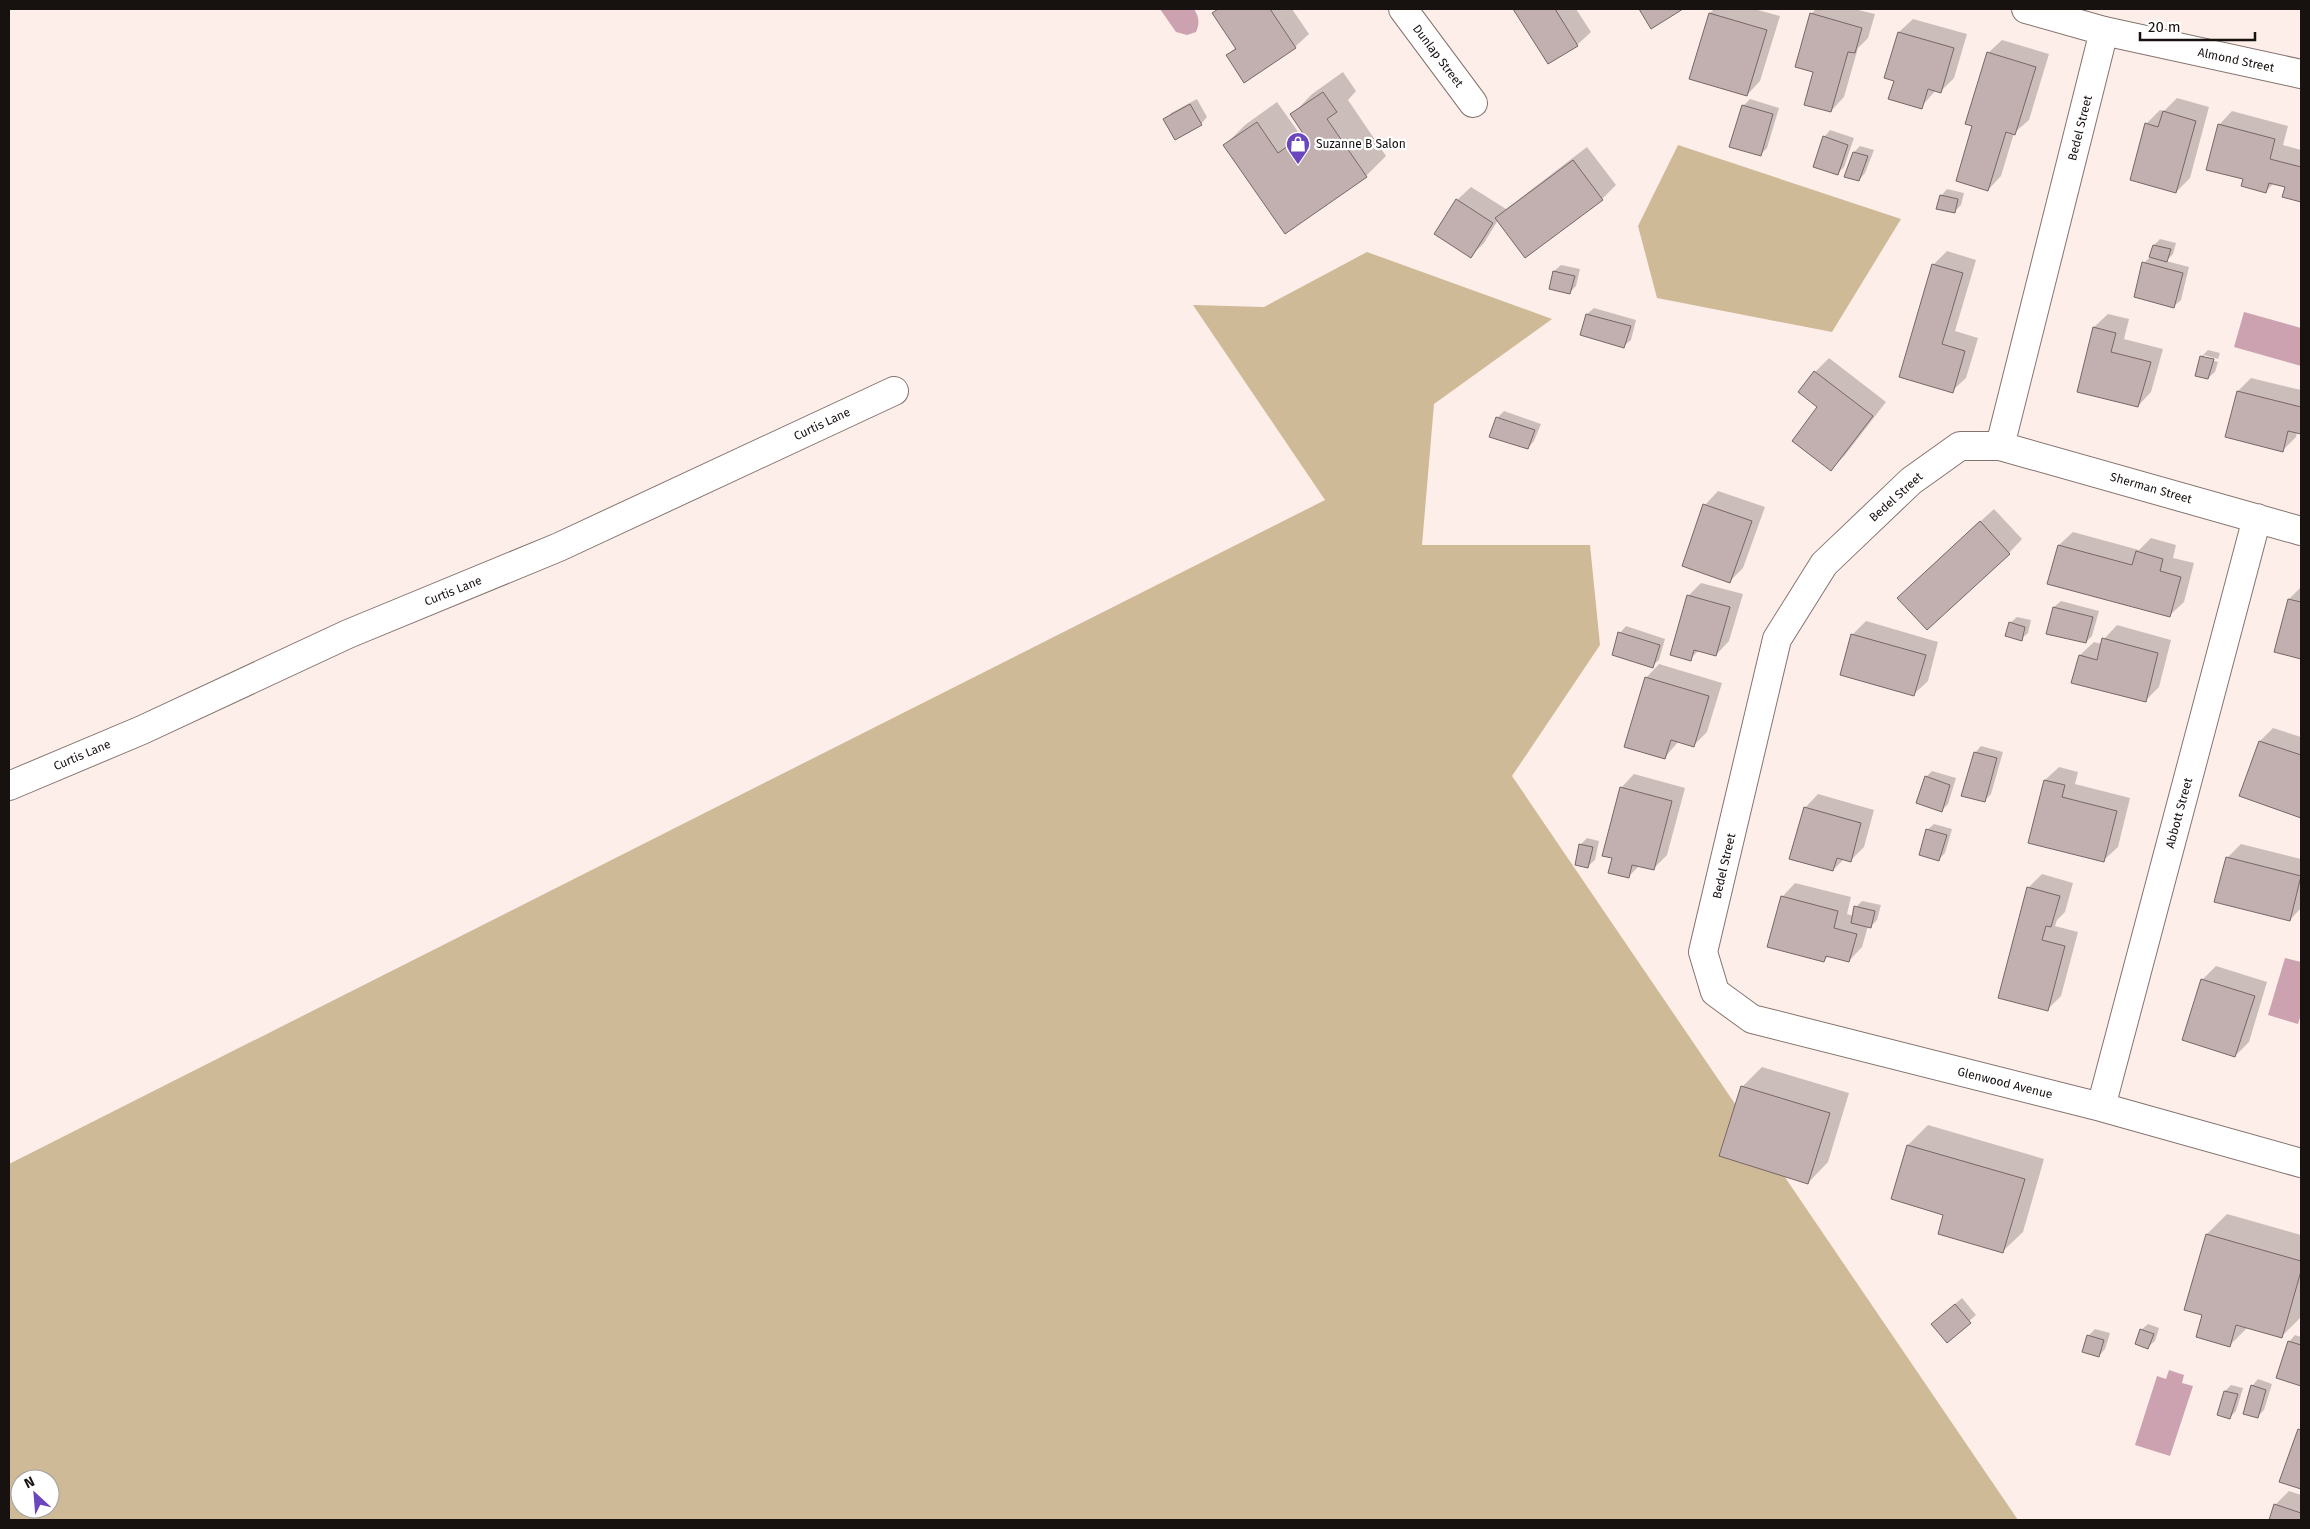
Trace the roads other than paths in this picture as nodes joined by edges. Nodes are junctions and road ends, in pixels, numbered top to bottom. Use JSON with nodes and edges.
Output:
{"nodes":[{"id":1,"x":1403,"y":9,"type":"edge"},
{"id":2,"x":2026,"y":9,"type":"edge"},
{"id":3,"x":2104,"y":30,"type":"junction"},
{"id":4,"x":2301,"y":74,"type":"edge"},
{"id":5,"x":1473,"y":103,"type":"dead end"},
{"id":6,"x":894,"y":390,"type":"dead end"},
{"id":7,"x":2000,"y":446,"type":"junction"},
{"id":8,"x":2257,"y":518,"type":"junction"},
{"id":9,"x":2301,"y":531,"type":"edge"},
{"id":10,"x":9,"y":786,"type":"edge"},
{"id":11,"x":1715,"y":992,"type":"joint"},
{"id":12,"x":2101,"y":1107,"type":"junction"},
{"id":13,"x":2301,"y":1163,"type":"edge"}],
"edges":[{"from":1,"to":5,"type":"street","name":"Dunlap Street"},
{"from":2,"to":3,"type":"street","name":"Almond Street"},
{"from":3,"to":4,"type":"street","name":"Almond Street"},
{"from":3,"to":7,"type":"street","name":"Bedel Street"},
{"from":6,"to":10,"type":"street","name":"Curtis Lane"},
{"from":7,"to":8,"type":"street","name":"Sherman Street"},
{"from":7,"to":11,"type":"street","name":"Bedel Street"},
{"from":8,"to":9,"type":"street","name":"Sherman Street"},
{"from":8,"to":12,"type":"street","name":"Abbott Street"},
{"from":11,"to":12,"type":"street","name":"Glenwood Avenue"},
{"from":12,"to":13,"type":"street","name":"Glenwood Avenue"}]}
